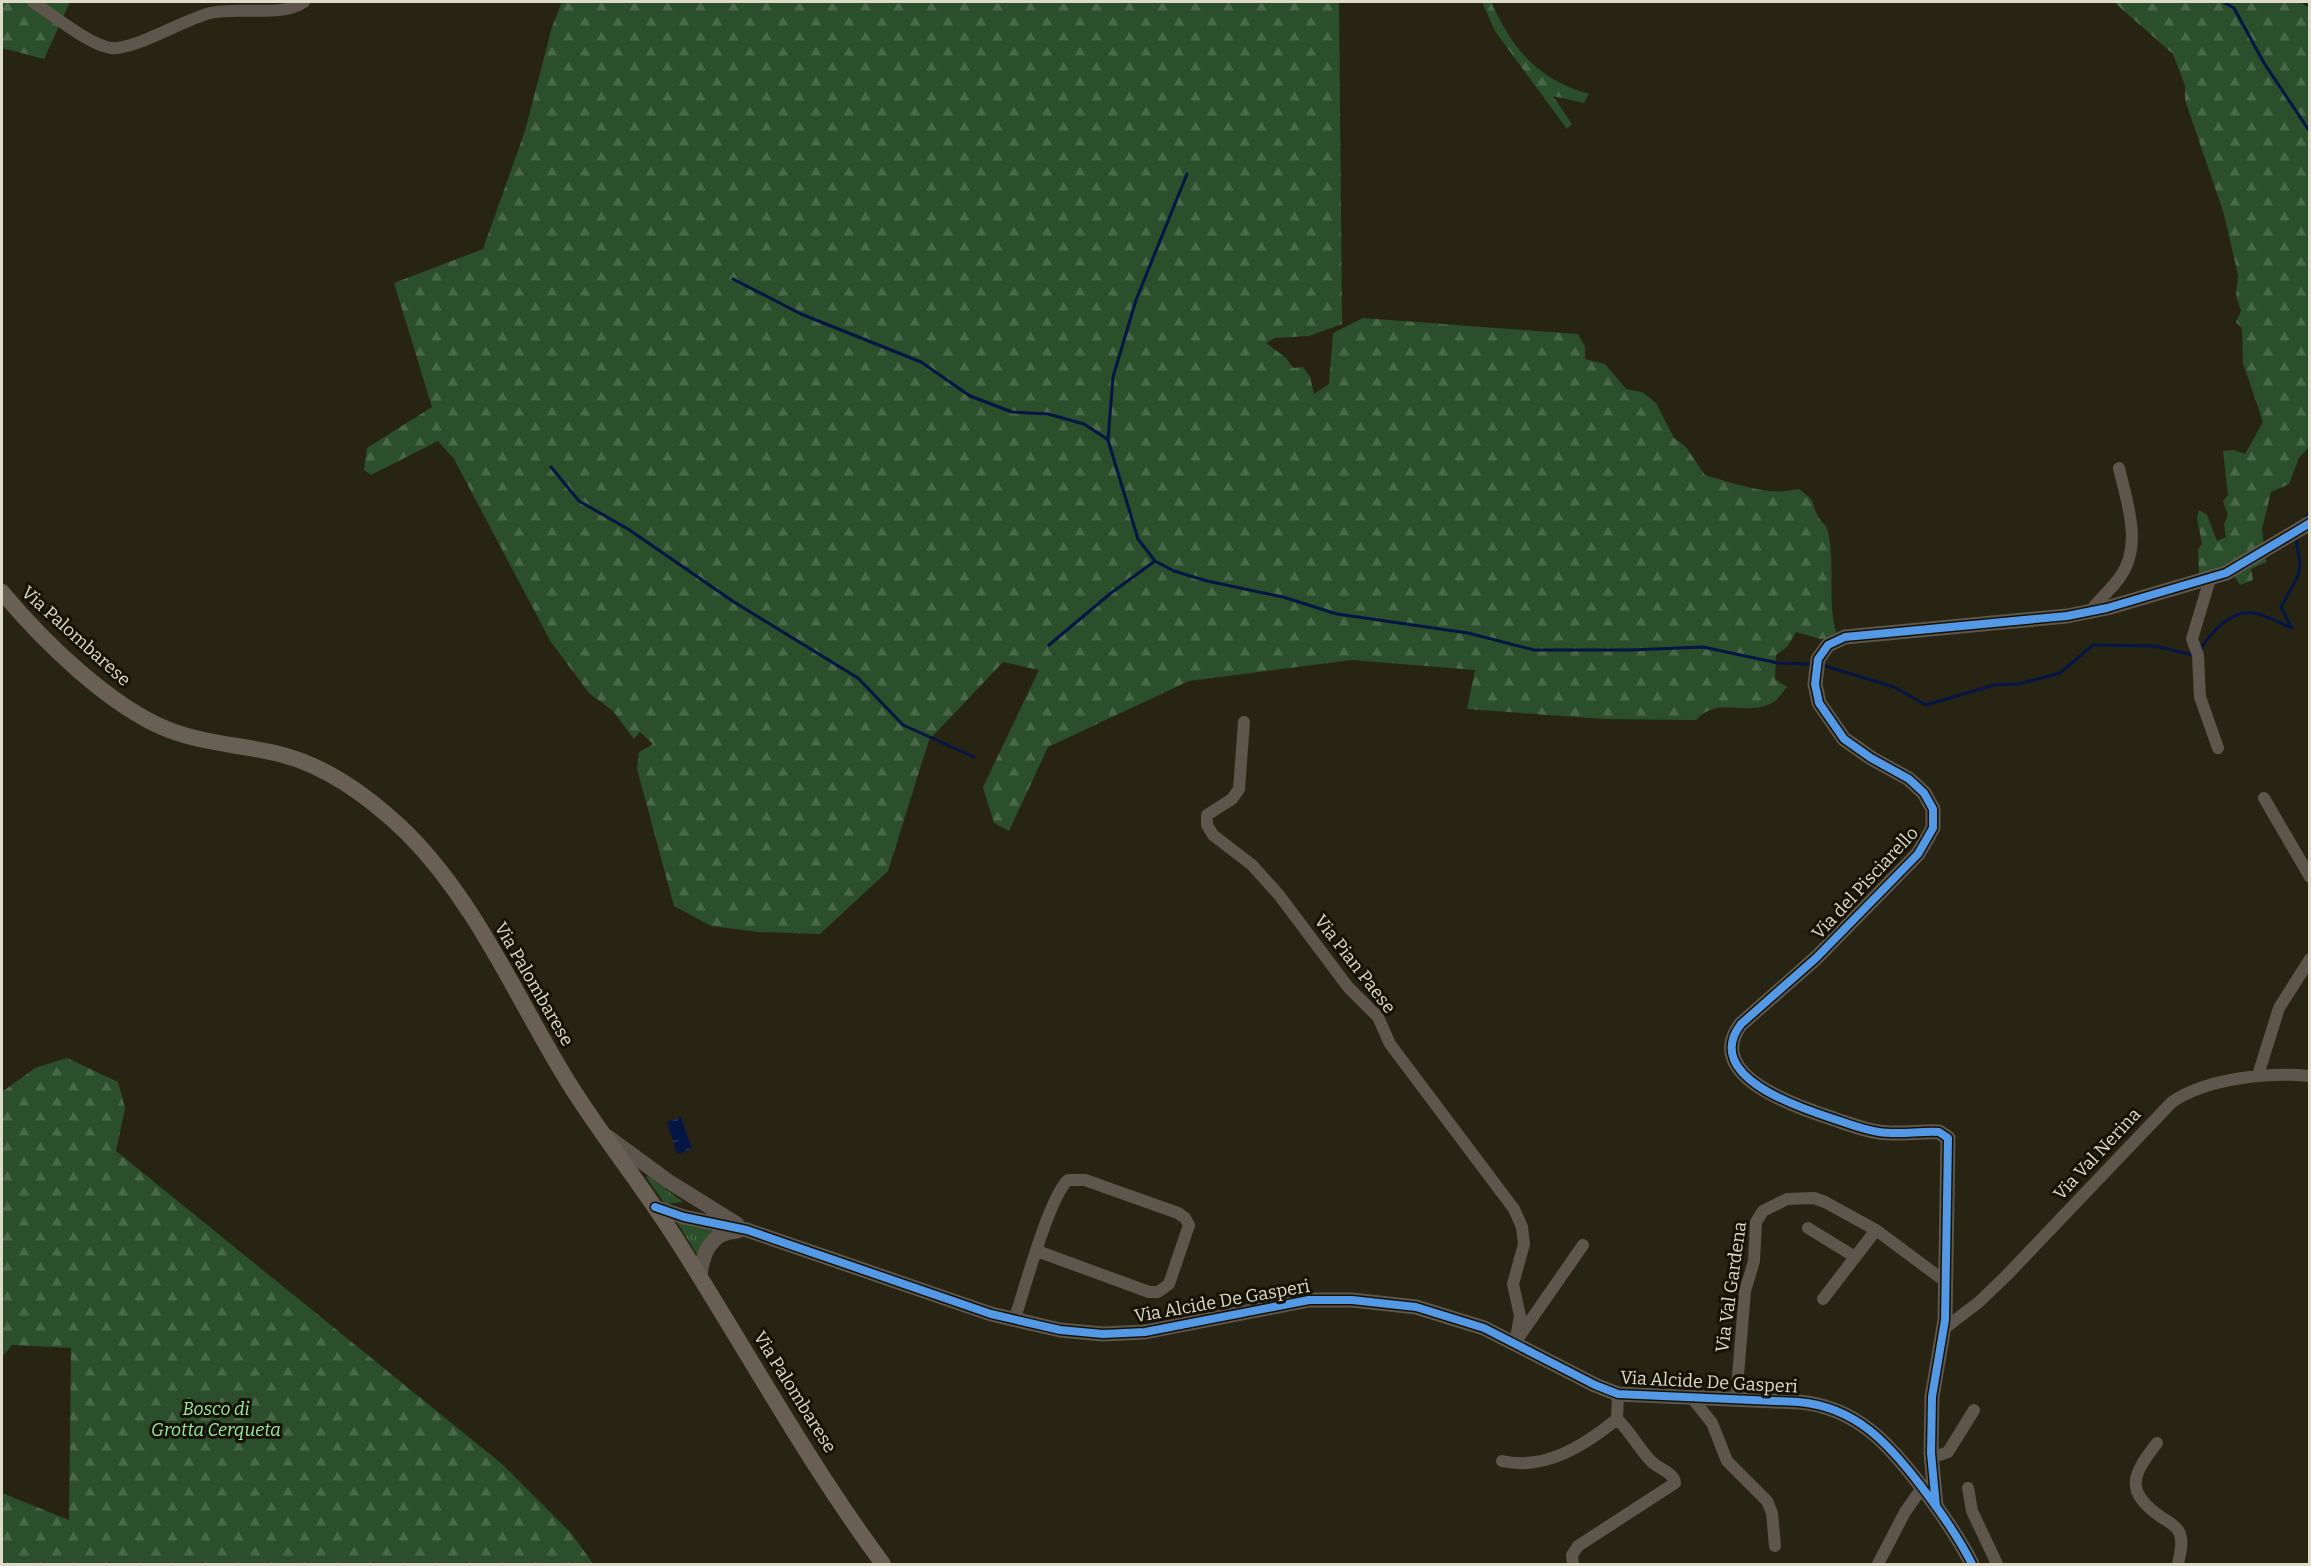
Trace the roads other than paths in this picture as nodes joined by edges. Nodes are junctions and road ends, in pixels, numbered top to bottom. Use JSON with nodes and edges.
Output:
{"nodes":[{"id":1,"x":33,"y":2,"type":"edge"},
{"id":2,"x":304,"y":2,"type":"edge"},
{"id":3,"x":2120,"y":468,"type":"dead end"},
{"id":4,"x":2308,"y":525,"type":"edge"},
{"id":5,"x":2210,"y":579,"type":"junction"},
{"id":6,"x":2,"y":592,"type":"edge"},
{"id":7,"x":2089,"y":613,"type":"junction"},
{"id":8,"x":1244,"y":722,"type":"dead end"},
{"id":9,"x":2218,"y":748,"type":"dead end"},
{"id":10,"x":2264,"y":798,"type":"dead end"},
{"id":11,"x":2310,"y":877,"type":"edge"},
{"id":12,"x":2310,"y":958,"type":"edge"},
{"id":13,"x":2258,"y":1075,"type":"junction"},
{"id":14,"x":2310,"y":1076,"type":"edge"},
{"id":15,"x":603,"y":1133,"type":"junction"},
{"id":16,"x":656,"y":1207,"type":"junction"},
{"id":17,"x":719,"y":1213,"type":"junction"},
{"id":18,"x":1808,"y":1228,"type":"dead end"},
{"id":19,"x":747,"y":1230,"type":"junction"},
{"id":20,"x":1876,"y":1230,"type":"junction"},
{"id":21,"x":1583,"y":1245,"type":"dead end"},
{"id":22,"x":1037,"y":1251,"type":"junction"},
{"id":23,"x":1855,"y":1257,"type":"junction"},
{"id":24,"x":700,"y":1277,"type":"junction"},
{"id":25,"x":1946,"y":1282,"type":"junction"},
{"id":26,"x":1823,"y":1299,"type":"dead end"},
{"id":27,"x":1014,"y":1321,"type":"junction"},
{"id":28,"x":1944,"y":1328,"type":"junction"},
{"id":29,"x":1515,"y":1343,"type":"junction"},
{"id":30,"x":1618,"y":1394,"type":"junction"},
{"id":31,"x":1692,"y":1398,"type":"junction"},
{"id":32,"x":1736,"y":1400,"type":"junction"},
{"id":33,"x":1974,"y":1410,"type":"dead end"},
{"id":34,"x":1617,"y":1419,"type":"junction"},
{"id":35,"x":2157,"y":1443,"type":"dead end"},
{"id":36,"x":1931,"y":1453,"type":"junction"},
{"id":37,"x":1502,"y":1461,"type":"dead end"},
{"id":38,"x":1922,"y":1488,"type":"junction"},
{"id":39,"x":1968,"y":1488,"type":"dead end"},
{"id":40,"x":1936,"y":1506,"type":"junction"},
{"id":41,"x":1774,"y":1545,"type":"dead end"},
{"id":42,"x":883,"y":1564,"type":"edge"},
{"id":43,"x":1573,"y":1564,"type":"edge"},
{"id":44,"x":1878,"y":1564,"type":"edge"},
{"id":45,"x":1972,"y":1564,"type":"edge"},
{"id":46,"x":1997,"y":1564,"type":"edge"},
{"id":47,"x":2178,"y":1564,"type":"edge"}],
"edges":[{"from":1,"to":2,"type":"street"},
{"from":3,"to":7,"type":"street"},
{"from":4,"to":5,"type":"street","name":"Via del Pisciarello"},
{"from":5,"to":7,"type":"street","name":"Via del Pisciarello"},
{"from":5,"to":9,"type":"street"},
{"from":6,"to":15,"type":"main road","name":"Via Palombarese"},
{"from":7,"to":25,"type":"street","name":"Via del Pisciarello"},
{"from":8,"to":29,"type":"street","name":"Via Pian Paese"},
{"from":10,"to":11,"type":"street"},
{"from":12,"to":13,"type":"street"},
{"from":13,"to":14,"type":"street","name":"Via Val Nerina"},
{"from":13,"to":28,"type":"street","name":"Via Val Nerina"},
{"from":15,"to":16,"type":"main road","name":"Via Palombarese"},
{"from":15,"to":17,"type":"street","name":"Via Alcide De Gasperi"},
{"from":16,"to":17,"type":"street","name":"Via Alcide De Gasperi"},
{"from":16,"to":19,"type":"street","name":"Via Alcide De Gasperi"},
{"from":16,"to":24,"type":"main road","name":"Via Palombarese"},
{"from":17,"to":19,"type":"street","name":"Via Alcide De Gasperi"},
{"from":18,"to":23,"type":"street"},
{"from":19,"to":24,"type":"street"},
{"from":19,"to":27,"type":"street","name":"Via Alcide De Gasperi"},
{"from":20,"to":23,"type":"street"},
{"from":20,"to":25,"type":"street","name":"Via Val Gardena"},
{"from":20,"to":32,"type":"street","name":"Via Val Gardena"},
{"from":21,"to":29,"type":"street"},
{"from":22,"to":22,"type":"street"},
{"from":22,"to":27,"type":"street"},
{"from":23,"to":26,"type":"street"},
{"from":24,"to":42,"type":"main road","name":"Via Palombarese"},
{"from":25,"to":28,"type":"street","name":"Via del Pisciarello"},
{"from":27,"to":29,"type":"street","name":"Via Alcide De Gasperi"},
{"from":28,"to":36,"type":"street","name":"Via del Pisciarello"},
{"from":29,"to":30,"type":"street","name":"Via Alcide De Gasperi"},
{"from":30,"to":31,"type":"street","name":"Via Alcide De Gasperi"},
{"from":30,"to":34,"type":"street"},
{"from":31,"to":32,"type":"street","name":"Via Alcide De Gasperi"},
{"from":31,"to":41,"type":"street"},
{"from":32,"to":38,"type":"street","name":"Via Alcide De Gasperi"},
{"from":33,"to":36,"type":"street"},
{"from":34,"to":37,"type":"street"},
{"from":34,"to":43,"type":"street"},
{"from":35,"to":47,"type":"street"},
{"from":36,"to":40,"type":"street","name":"Via del Pisciarello"},
{"from":38,"to":40,"type":"street","name":"Via Alcide De Gasperi"},
{"from":38,"to":44,"type":"street"},
{"from":39,"to":46,"type":"street"},
{"from":40,"to":45,"type":"street","name":"Via Alcide De Gasperi"}]}
